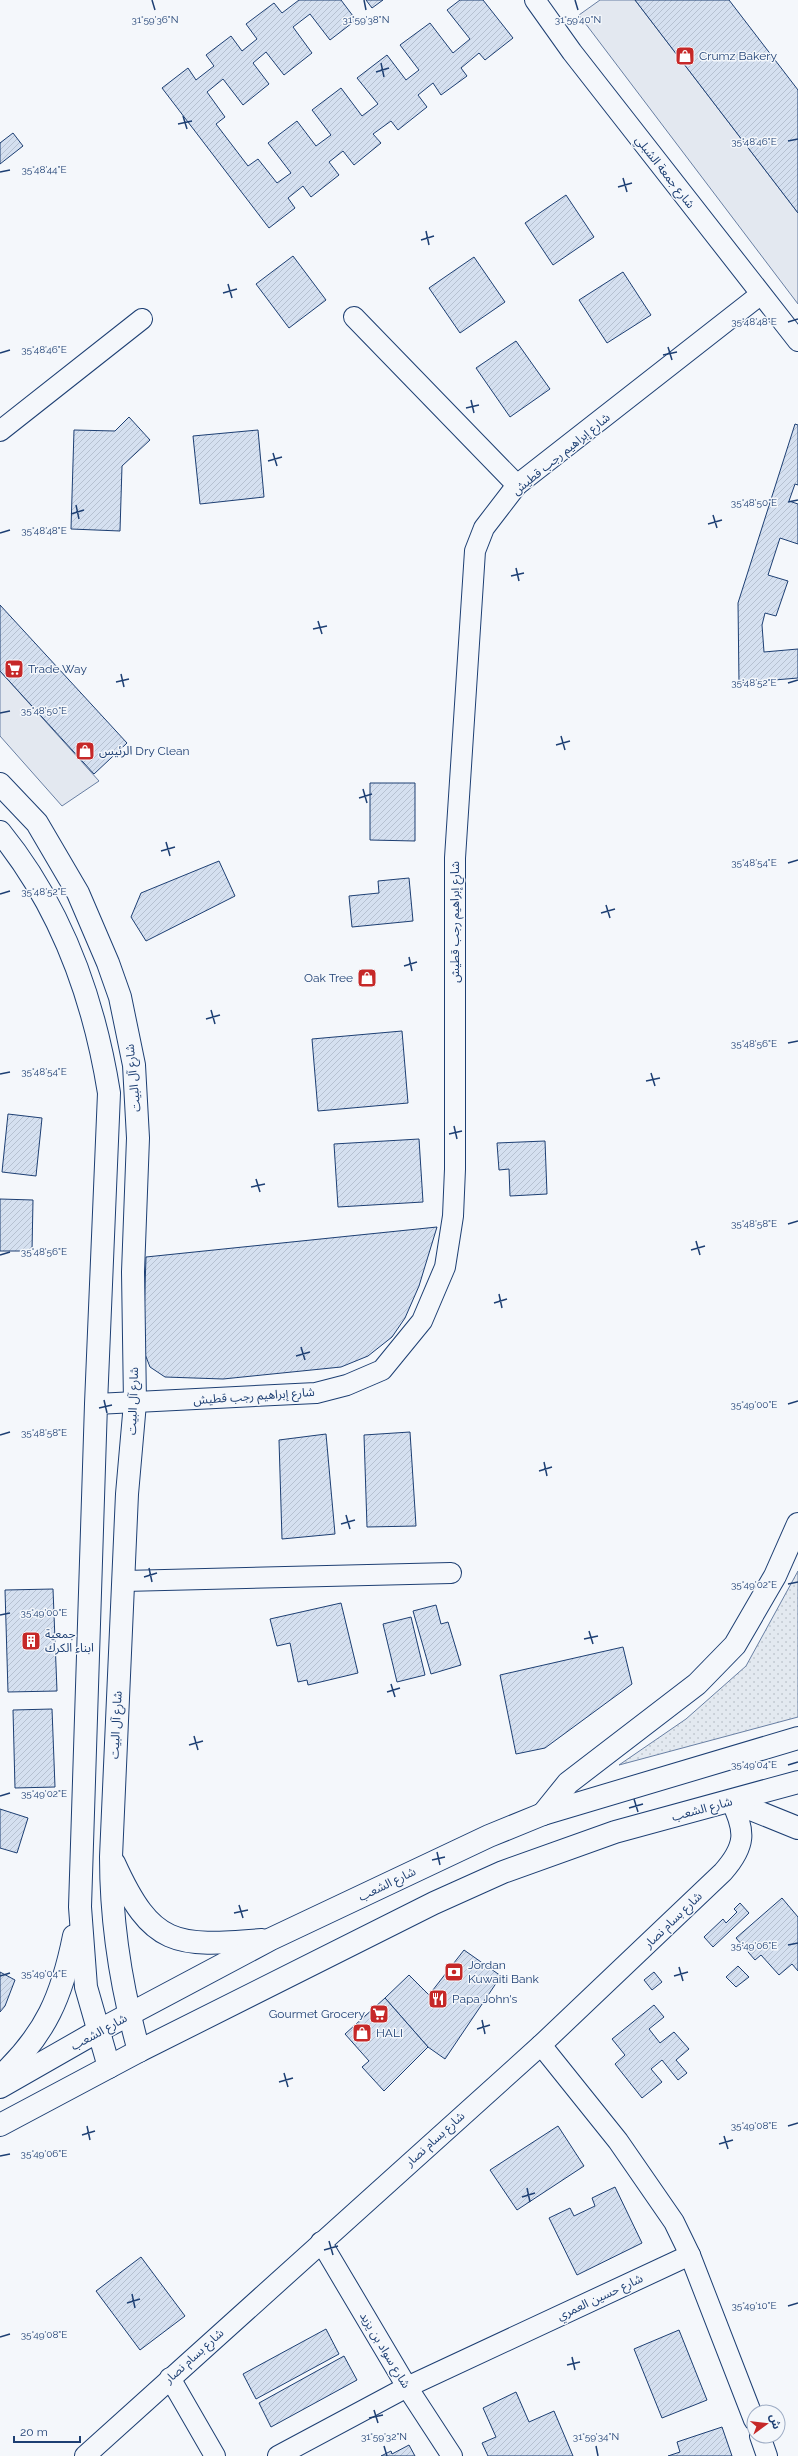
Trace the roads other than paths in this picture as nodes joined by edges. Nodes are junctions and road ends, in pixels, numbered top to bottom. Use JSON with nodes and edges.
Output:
{"nodes":[{"id":1,"x":535,"y":0,"type":"edge"},
{"id":2,"x":760,"y":295,"type":"junction"},
{"id":3,"x":354,"y":318,"type":"dead end"},
{"id":4,"x":142,"y":319,"type":"dead end"},
{"id":5,"x":798,"y":341,"type":"edge"},
{"id":6,"x":0,"y":431,"type":"edge"},
{"id":7,"x":517,"y":486,"type":"junction"},
{"id":8,"x":0,"y":784,"type":"edge"},
{"id":9,"x":0,"y":832,"type":"edge"},
{"id":10,"x":134,"y":1403,"type":"junction"},
{"id":11,"x":96,"y":1404,"type":"junction"},
{"id":12,"x":798,"y":1524,"type":"edge"},
{"id":13,"x":451,"y":1573,"type":"dead end"},
{"id":14,"x":124,"y":1581,"type":"junction"},
{"id":15,"x":798,"y":1738,"type":"edge"},
{"id":16,"x":798,"y":1782,"type":"edge"},
{"id":17,"x":731,"y":1802,"type":"junction"},
{"id":18,"x":543,"y":1814,"type":"junction"},
{"id":19,"x":798,"y":1828,"type":"edge"},
{"id":20,"x":111,"y":1857,"type":"junction"},
{"id":21,"x":80,"y":1907,"type":"junction"},
{"id":22,"x":271,"y":1939,"type":"junction"},
{"id":23,"x":129,"y":2015,"type":"junction"},
{"id":24,"x":98,"y":2031,"type":"junction"},
{"id":25,"x":541,"y":2045,"type":"junction"},
{"id":26,"x":139,"y":2051,"type":"junction"},
{"id":27,"x":110,"y":2067,"type":"junction"},
{"id":28,"x":0,"y":2077,"type":"edge"},
{"id":29,"x":0,"y":2087,"type":"edge"},
{"id":30,"x":0,"y":2125,"type":"edge"},
{"id":31,"x":321,"y":2242,"type":"junction"},
{"id":32,"x":690,"y":2255,"type":"junction"},
{"id":33,"x":170,"y":2378,"type":"junction"},
{"id":34,"x":407,"y":2387,"type":"junction"},
{"id":35,"x":748,"y":2404,"type":"edge"},
{"id":36,"x":763,"y":2444,"type":"edge"},
{"id":37,"x":85,"y":2456,"type":"edge"},
{"id":38,"x":215,"y":2456,"type":"edge"},
{"id":39,"x":278,"y":2456,"type":"edge"},
{"id":40,"x":452,"y":2456,"type":"edge"},
{"id":41,"x":767,"y":2456,"type":"edge"}],
"edges":[{"from":1,"to":2,"type":"street","name":"شارع جمعة الشبلي"},
{"from":2,"to":5,"type":"street","name":"شارع جمعة الشبلي"},
{"from":2,"to":7,"type":"street","name":"شارع إبراهيم رجب قطيش"},
{"from":3,"to":7,"type":"street"},
{"from":4,"to":6,"type":"street"},
{"from":7,"to":10,"type":"street","name":"شارع إبراهيم رجب قطيش"},
{"from":8,"to":10,"type":"main road","name":"شارع آل البيت"},
{"from":9,"to":11,"type":"main road","name":"شارع آل البيت"},
{"from":10,"to":11,"type":"street","name":"شارع إبراهيم رجب قطيش"},
{"from":10,"to":14,"type":"main road","name":"شارع آل البيت"},
{"from":11,"to":21,"type":"main road","name":"شارع آل البيت"},
{"from":12,"to":18,"type":"main road"},
{"from":13,"to":14,"type":"street"},
{"from":14,"to":20,"type":"main road","name":"شارع آل البيت"},
{"from":15,"to":18,"type":"main road","name":"شارع الشعب"},
{"from":16,"to":17,"type":"main road","name":"شارع الشعب"},
{"from":17,"to":19,"type":"main road"},
{"from":17,"to":25,"type":"street","name":"شارع بسام نصار"},
{"from":17,"to":26,"type":"main road","name":"شارع الشعب"},
{"from":18,"to":22,"type":"main road","name":"شارع الشعب"},
{"from":20,"to":22,"type":"main road"},
{"from":20,"to":23,"type":"main road","name":"شارع آل البيت"},
{"from":21,"to":24,"type":"main road","name":"شارع آل البيت"},
{"from":21,"to":28,"type":"main road"},
{"from":22,"to":23,"type":"main road","name":"شارع الشعب"},
{"from":23,"to":24,"type":"main road","name":"شارع الشعب"},
{"from":23,"to":26,"type":"main road","name":"شارع آل البيت"},
{"from":24,"to":27,"type":"main road","name":"شارع آل البيت"},
{"from":24,"to":29,"type":"main road","name":"شارع الشعب"},
{"from":25,"to":31,"type":"street","name":"شارع بسام نصار"},
{"from":25,"to":32,"type":"street"},
{"from":26,"to":27,"type":"main road","name":"شارع الشعب"},
{"from":27,"to":30,"type":"main road","name":"شارع الشعب"},
{"from":31,"to":33,"type":"street","name":"شارع بسام نصار"},
{"from":31,"to":34,"type":"street","name":"شارع سواد بن يزيد"},
{"from":32,"to":34,"type":"street","name":"شارع حسين العمري"},
{"from":32,"to":35,"type":"street"},
{"from":33,"to":37,"type":"street","name":"شارع بسام نصار"},
{"from":33,"to":38,"type":"street"},
{"from":34,"to":39,"type":"street","name":"شارع حسين العمري"},
{"from":34,"to":40,"type":"street","name":"شارع سواد بن يزيد"},
{"from":36,"to":41,"type":"street"}]}
